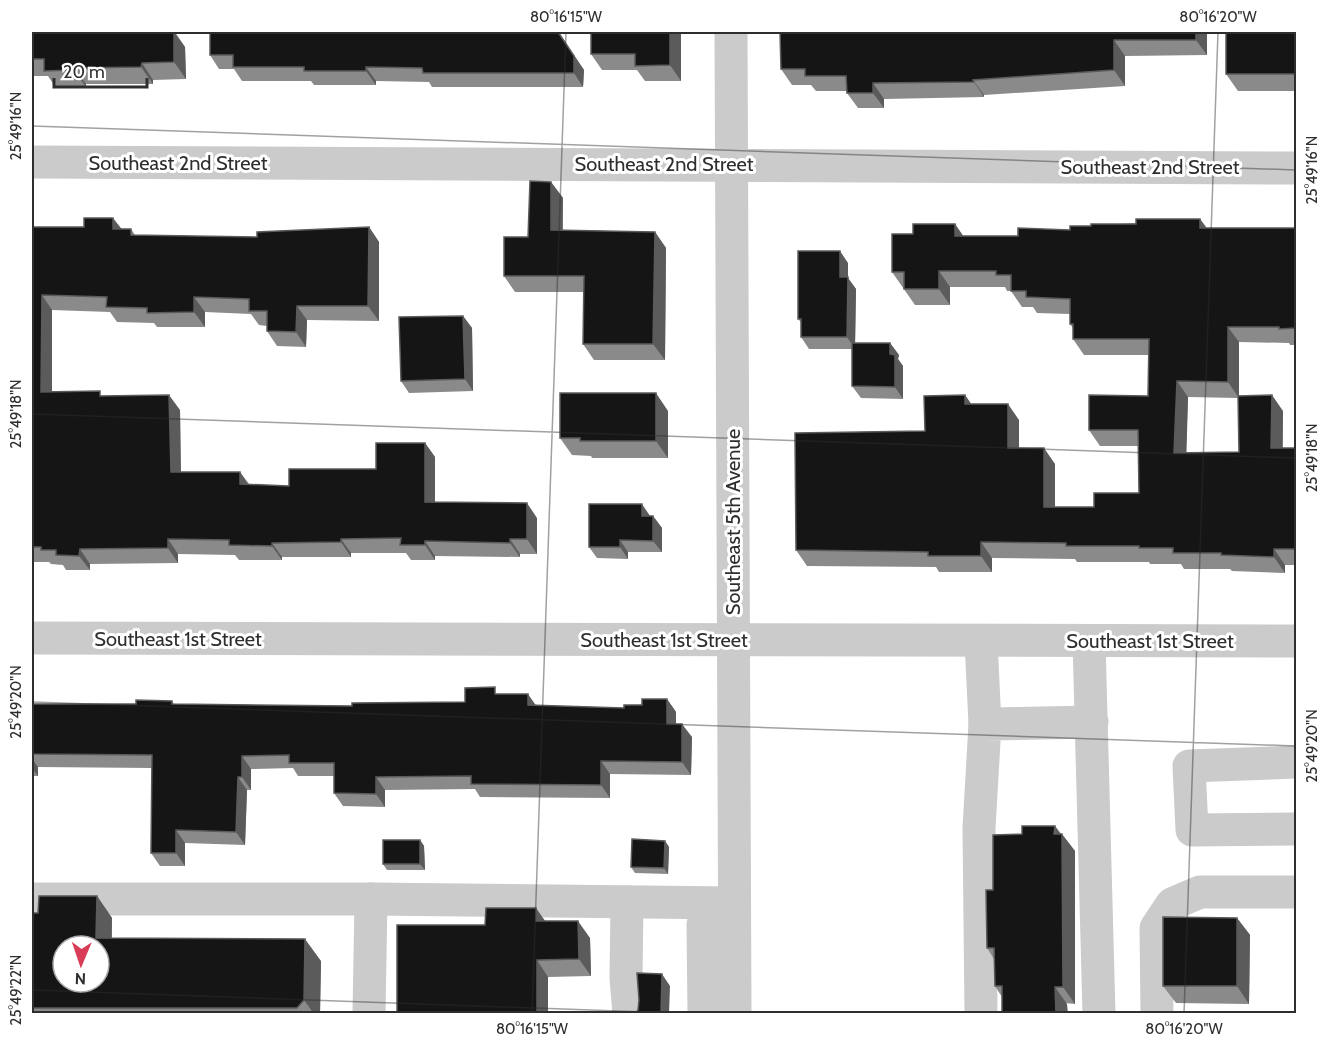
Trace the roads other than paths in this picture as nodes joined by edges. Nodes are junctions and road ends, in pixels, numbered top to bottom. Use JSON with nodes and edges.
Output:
{"nodes":[{"id":1,"x":731,"y":32,"type":"edge"},
{"id":2,"x":32,"y":162,"type":"edge"},
{"id":3,"x":732,"y":164,"type":"junction"},
{"id":4,"x":1296,"y":168,"type":"edge"},
{"id":5,"x":32,"y":638,"type":"edge"},
{"id":6,"x":734,"y":640,"type":"junction"},
{"id":7,"x":981,"y":641,"type":"junction"},
{"id":8,"x":1089,"y":641,"type":"junction"},
{"id":9,"x":1296,"y":641,"type":"edge"},
{"id":10,"x":1092,"y":722,"type":"junction"},
{"id":11,"x":985,"y":724,"type":"junction"},
{"id":12,"x":1296,"y":762,"type":"edge"},
{"id":13,"x":1296,"y":829,"type":"edge"},
{"id":14,"x":1296,"y":892,"type":"edge"},
{"id":15,"x":32,"y":899,"type":"edge"},
{"id":16,"x":370,"y":899,"type":"junction"},
{"id":17,"x":627,"y":902,"type":"junction"},
{"id":18,"x":734,"y":914,"type":"junction"},
{"id":19,"x":369,"y":1014,"type":"edge"},
{"id":20,"x":629,"y":1014,"type":"edge"},
{"id":21,"x":704,"y":1014,"type":"edge"},
{"id":22,"x":735,"y":1014,"type":"edge"},
{"id":23,"x":981,"y":1014,"type":"edge"},
{"id":24,"x":1098,"y":1014,"type":"edge"},
{"id":25,"x":1157,"y":1014,"type":"edge"}],
"edges":[{"from":1,"to":3,"type":"street","name":"Southeast 5th Avenue"},
{"from":2,"to":3,"type":"street","name":"Southeast 2nd Street"},
{"from":3,"to":4,"type":"street","name":"Southeast 2nd Street"},
{"from":3,"to":6,"type":"street","name":"Southeast 5th Avenue"},
{"from":5,"to":6,"type":"street","name":"Southeast 1st Street"},
{"from":6,"to":7,"type":"street","name":"Southeast 1st Street"},
{"from":6,"to":18,"type":"street","name":"Southeast 5th Avenue"},
{"from":7,"to":8,"type":"street","name":"Southeast 1st Street"},
{"from":7,"to":11,"type":"street"},
{"from":8,"to":9,"type":"street","name":"Southeast 1st Street"},
{"from":8,"to":10,"type":"street"},
{"from":10,"to":11,"type":"street"},
{"from":10,"to":24,"type":"street"},
{"from":11,"to":23,"type":"street"},
{"from":12,"to":13,"type":"street"},
{"from":14,"to":25,"type":"street"},
{"from":15,"to":16,"type":"street"},
{"from":16,"to":17,"type":"street"},
{"from":16,"to":19,"type":"street"},
{"from":17,"to":18,"type":"street"},
{"from":17,"to":20,"type":"street"},
{"from":18,"to":21,"type":"street"},
{"from":18,"to":22,"type":"street","name":"Southeast 5th Avenue"}]}
